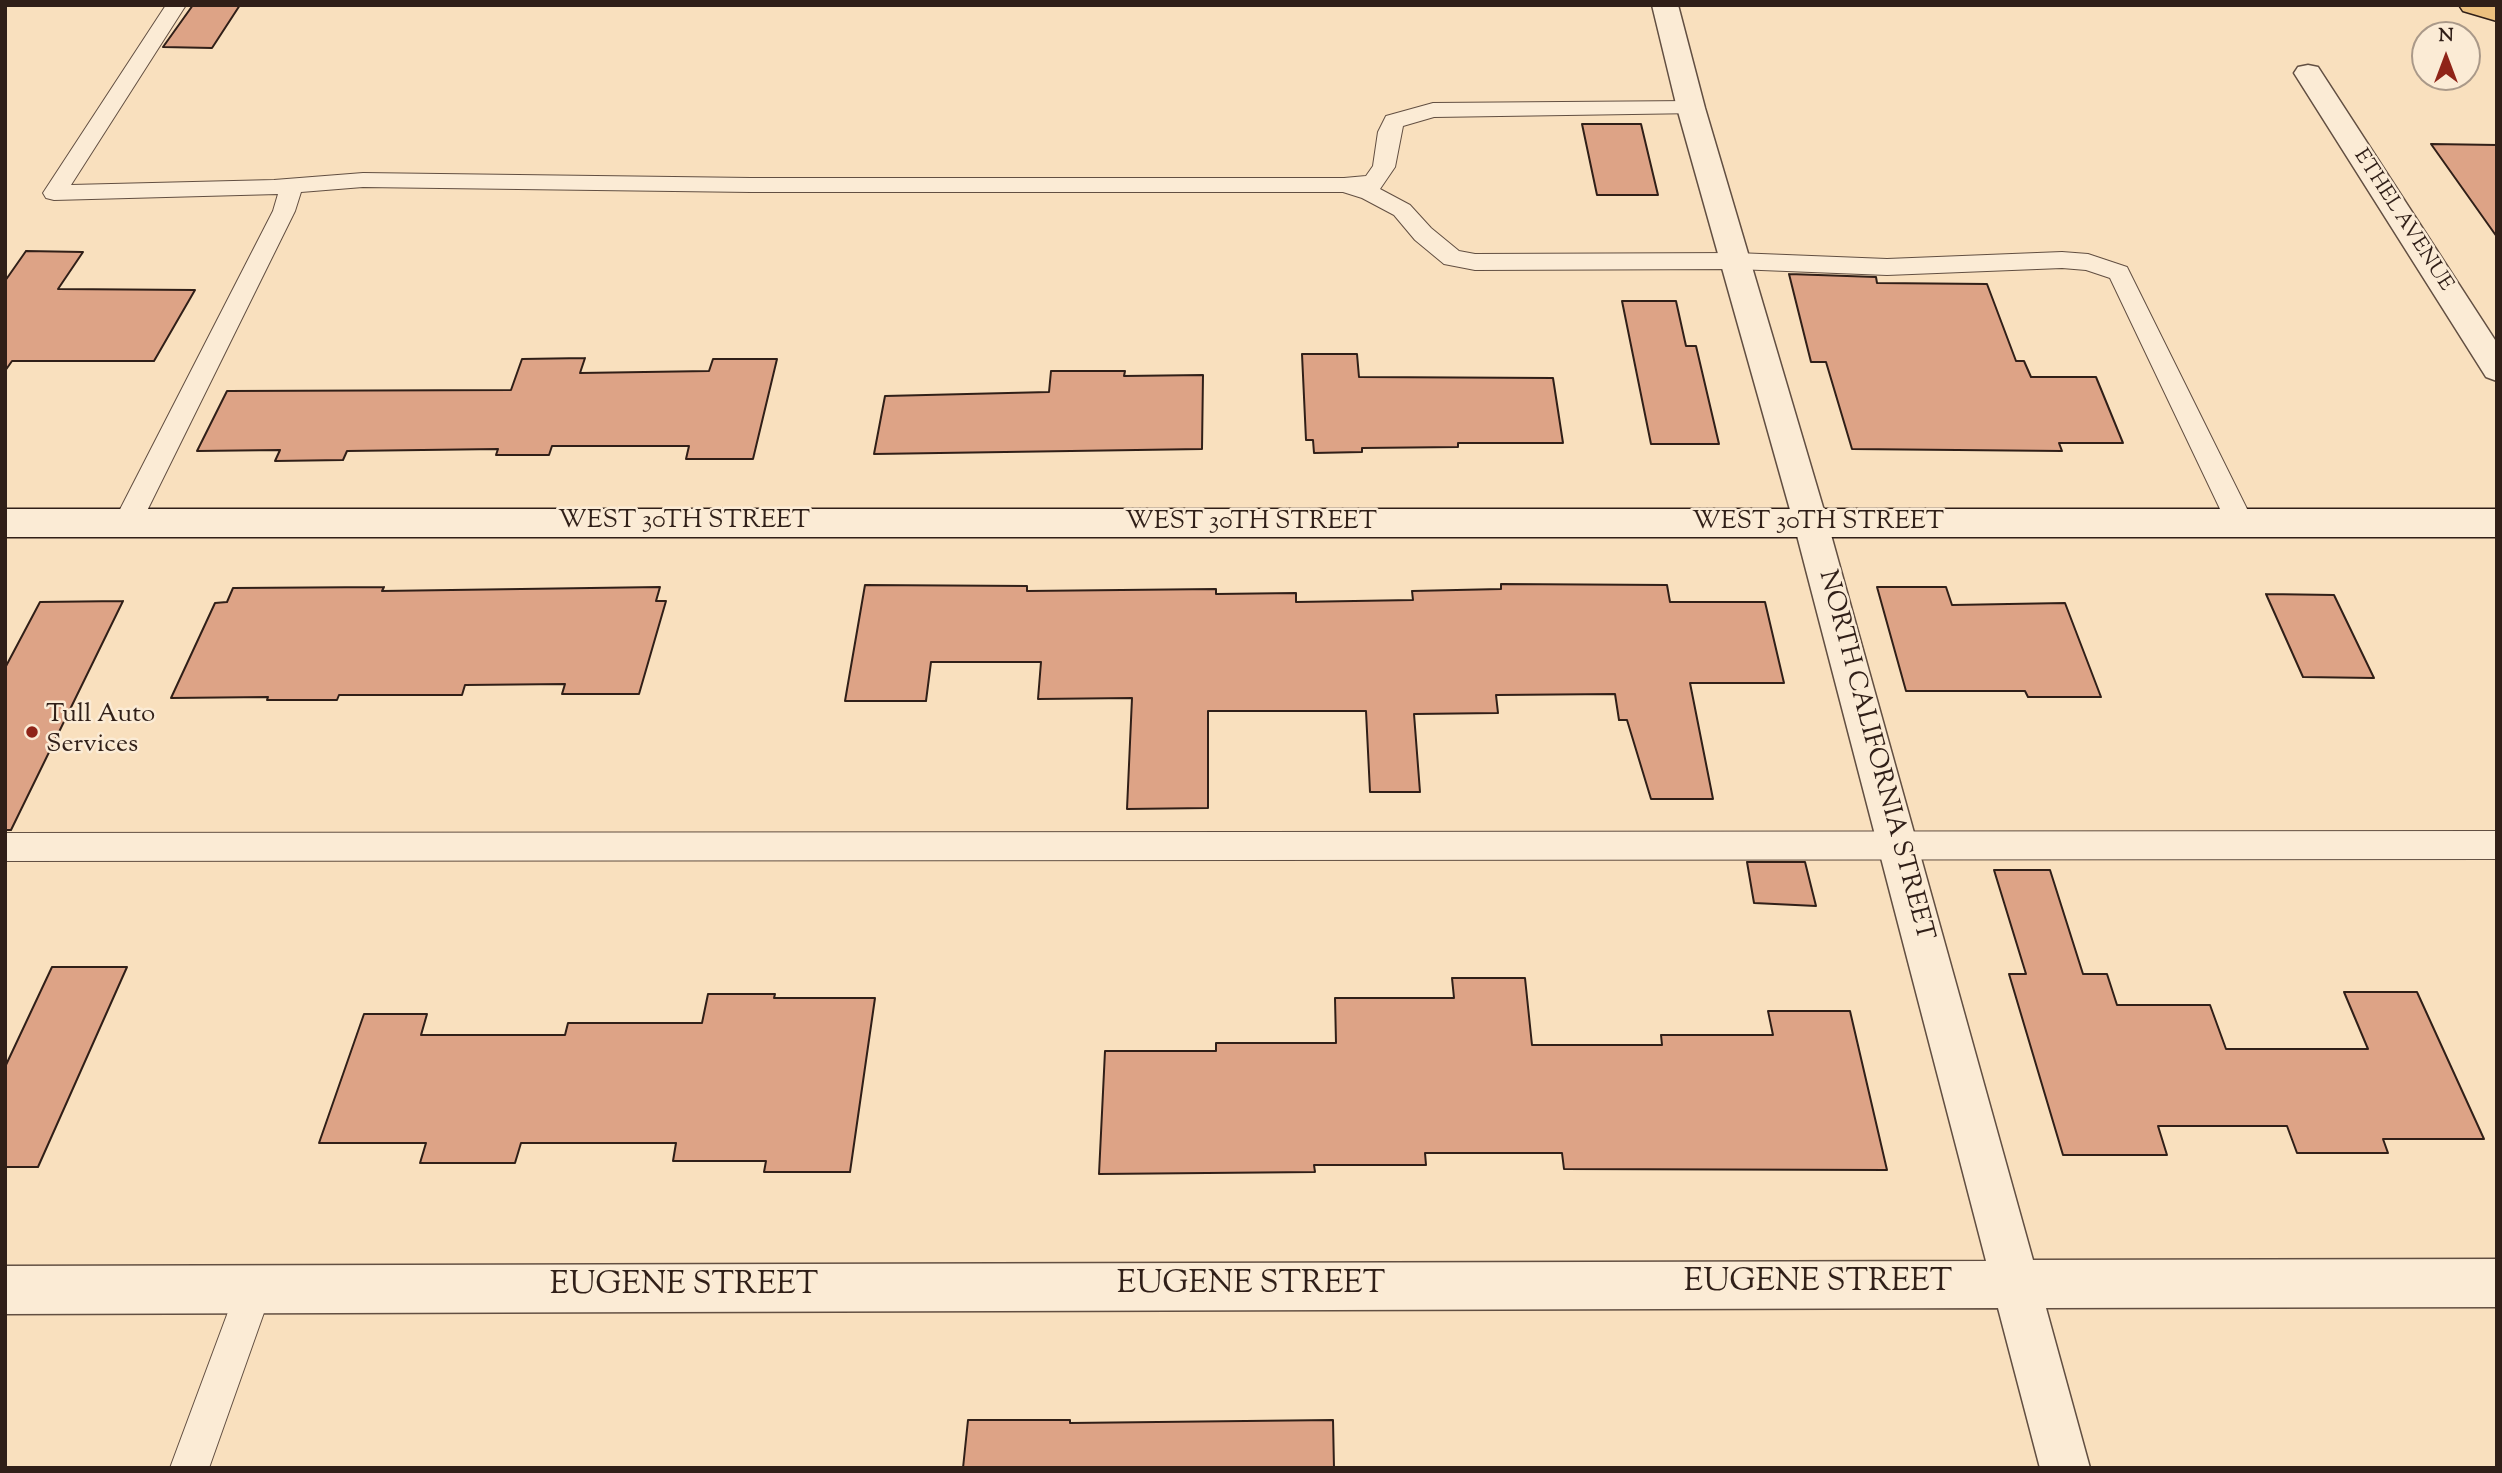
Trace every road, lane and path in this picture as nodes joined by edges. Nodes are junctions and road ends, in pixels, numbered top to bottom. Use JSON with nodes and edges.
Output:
{"nodes":[{"id":1,"x":176,"y":5,"type":"edge"},
{"id":2,"x":1664,"y":5,"type":"edge"},
{"id":3,"x":2472,"y":5,"type":"edge"},
{"id":4,"x":2497,"y":13,"type":"edge"},
{"id":5,"x":2308,"y":73,"type":"dead end"},
{"id":6,"x":1691,"y":108,"type":"junction"},
{"id":7,"x":292,"y":185,"type":"junction"},
{"id":8,"x":1344,"y":185,"type":"junction"},
{"id":9,"x":1736,"y":261,"type":"junction"},
{"id":10,"x":2497,"y":369,"type":"edge"},
{"id":11,"x":5,"y":523,"type":"edge"},
{"id":12,"x":127,"y":523,"type":"junction"},
{"id":13,"x":2240,"y":523,"type":"junction"},
{"id":14,"x":2497,"y":523,"type":"edge"},
{"id":15,"x":1811,"y":524,"type":"junction"},
{"id":16,"x":1898,"y":844,"type":"junction"},
{"id":17,"x":2497,"y":845,"type":"edge"},
{"id":18,"x":5,"y":847,"type":"edge"},
{"id":19,"x":2497,"y":1283,"type":"edge"},
{"id":20,"x":2015,"y":1285,"type":"junction"},
{"id":21,"x":5,"y":1290,"type":"edge"},
{"id":22,"x":254,"y":1290,"type":"junction"},
{"id":23,"x":189,"y":1468,"type":"edge"},
{"id":24,"x":2065,"y":1468,"type":"edge"}],
"edges":[{"from":1,"to":7,"type":"lane"},
{"from":2,"to":6,"type":"street","name":"NORTH CALIFORNIA STREET"},
{"from":3,"to":4,"type":"highway"},
{"from":5,"to":10,"type":"street","name":"ETHEL AVENUE"},
{"from":6,"to":8,"type":"lane"},
{"from":6,"to":9,"type":"street","name":"NORTH CALIFORNIA STREET"},
{"from":7,"to":8,"type":"lane"},
{"from":7,"to":12,"type":"lane"},
{"from":8,"to":9,"type":"lane"},
{"from":9,"to":13,"type":"lane"},
{"from":9,"to":15,"type":"street","name":"NORTH CALIFORNIA STREET"},
{"from":11,"to":12,"type":"street","name":"WEST 30TH STREET"},
{"from":12,"to":15,"type":"street","name":"WEST 30TH STREET"},
{"from":13,"to":14,"type":"street","name":"WEST 30TH STREET"},
{"from":13,"to":15,"type":"street","name":"WEST 30TH STREET"},
{"from":15,"to":16,"type":"street","name":"NORTH CALIFORNIA STREET"},
{"from":16,"to":17,"type":"lane"},
{"from":16,"to":18,"type":"lane"},
{"from":16,"to":20,"type":"street","name":"NORTH CALIFORNIA STREET"},
{"from":19,"to":20,"type":"street","name":"EUGENE STREET"},
{"from":20,"to":22,"type":"street","name":"EUGENE STREET"},
{"from":20,"to":24,"type":"street","name":"NORTH CALIFORNIA STREET"},
{"from":21,"to":22,"type":"street","name":"EUGENE STREET"},
{"from":22,"to":23,"type":"lane"}]}
